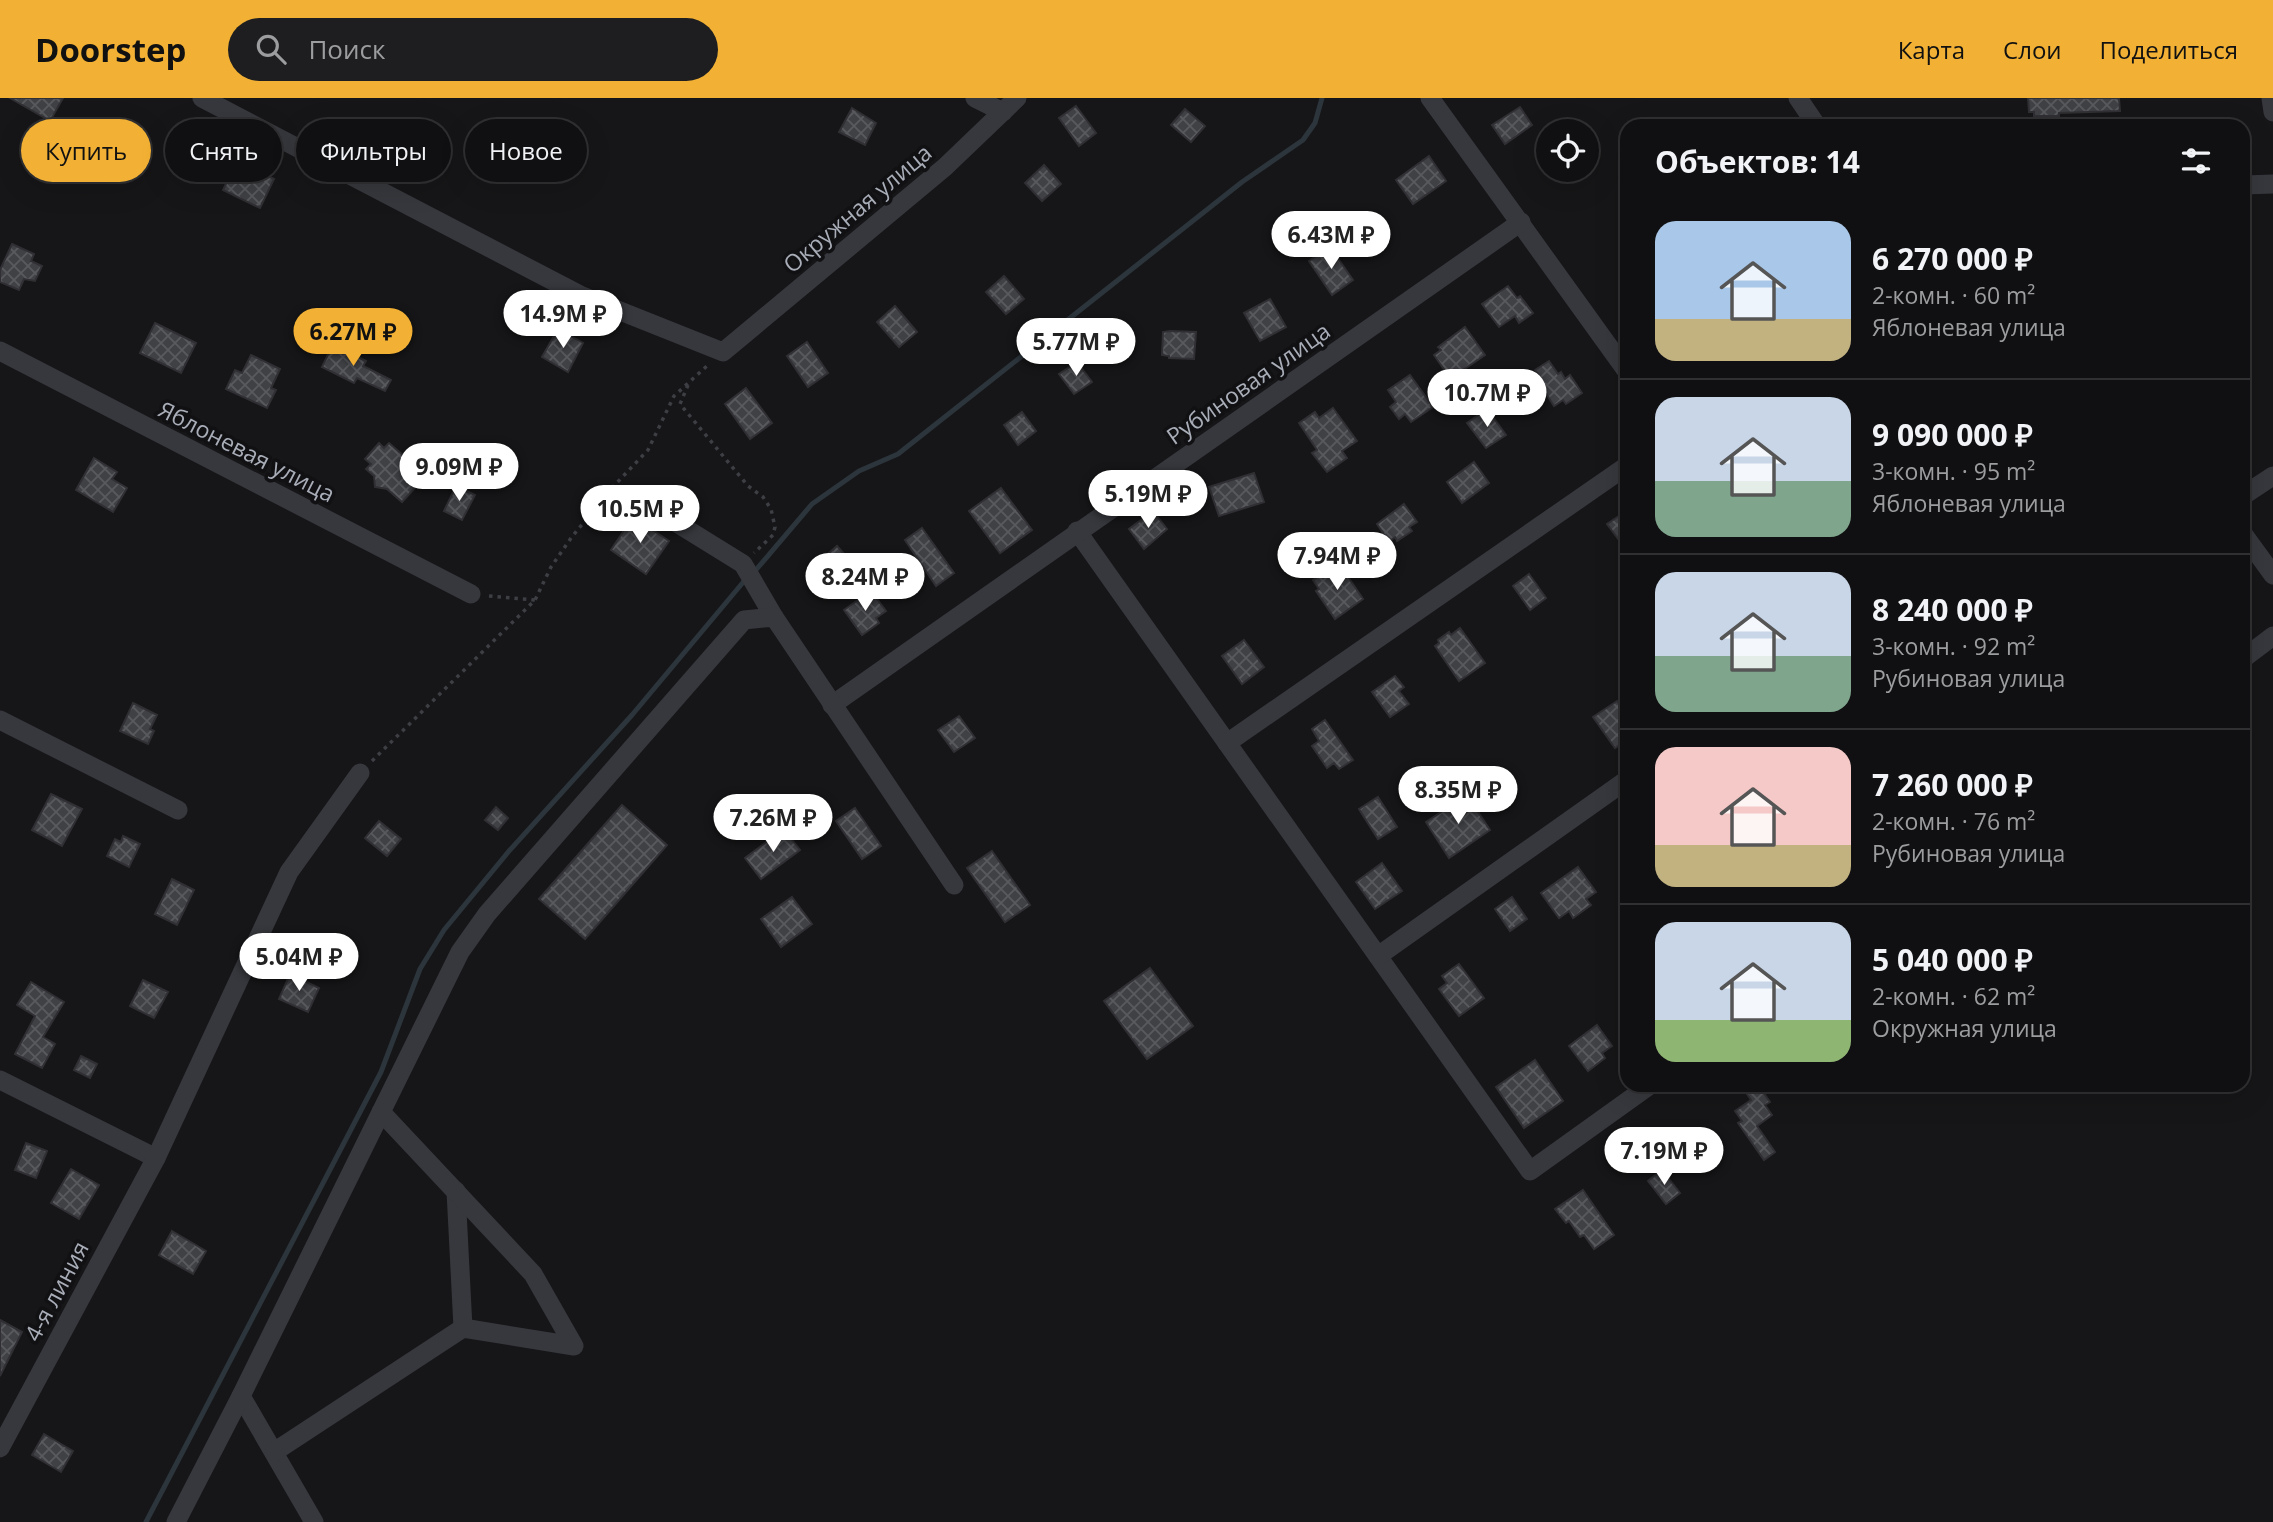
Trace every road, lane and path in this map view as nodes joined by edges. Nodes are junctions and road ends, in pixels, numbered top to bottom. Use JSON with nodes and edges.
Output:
{"nodes":[{"id":1,"x":202,"y":98,"type":"edge"},
{"id":2,"x":975,"y":98,"type":"edge"},
{"id":3,"x":1430,"y":98,"type":"edge"},
{"id":4,"x":1798,"y":98,"type":"edge"},
{"id":5,"x":2272,"y":98,"type":"edge"},
{"id":6,"x":1010,"y":105,"type":"edge"},
{"id":7,"x":2273,"y":112,"type":"edge"},
{"id":8,"x":1812,"y":119,"type":"edge"},
{"id":9,"x":2273,"y":184,"type":"edge"},
{"id":10,"x":2250,"y":185,"type":"edge"},
{"id":11,"x":1521,"y":222,"type":"junction"},
{"id":12,"x":0,"y":351,"type":"edge"},
{"id":13,"x":723,"y":352,"type":"junction"},
{"id":14,"x":1620,"y":362,"type":"edge"},
{"id":15,"x":690,"y":382,"type":"junction"},
{"id":16,"x":1620,"y":471,"type":"edge"},
{"id":17,"x":2273,"y":476,"type":"edge"},
{"id":18,"x":2250,"y":491,"type":"edge"},
{"id":19,"x":646,"y":504,"type":"dead end"},
{"id":20,"x":1077,"y":531,"type":"junction"},
{"id":21,"x":2250,"y":543,"type":"edge"},
{"id":22,"x":743,"y":564,"type":"junction"},
{"id":23,"x":2273,"y":575,"type":"edge"},
{"id":24,"x":471,"y":594,"type":"joint"},
{"id":25,"x":536,"y":600,"type":"junction"},
{"id":26,"x":774,"y":617,"type":"junction"},
{"id":27,"x":2273,"y":636,"type":"edge"},
{"id":28,"x":2250,"y":653,"type":"edge"},
{"id":29,"x":832,"y":705,"type":"junction"},
{"id":30,"x":0,"y":720,"type":"edge"},
{"id":31,"x":1227,"y":743,"type":"junction"},
{"id":32,"x":360,"y":773,"type":"joint"},
{"id":33,"x":1620,"y":785,"type":"edge"},
{"id":34,"x":178,"y":810,"type":"dead end"},
{"id":35,"x":954,"y":885,"type":"dead end"},
{"id":36,"x":1378,"y":956,"type":"junction"},
{"id":37,"x":0,"y":1080,"type":"edge"},
{"id":38,"x":1640,"y":1092,"type":"edge"},
{"id":39,"x":381,"y":1112,"type":"junction"},
{"id":40,"x":156,"y":1158,"type":"junction"},
{"id":41,"x":456,"y":1191,"type":"junction"},
{"id":42,"x":463,"y":1328,"type":"junction"},
{"id":43,"x":241,"y":1396,"type":"junction"},
{"id":44,"x":0,"y":1448,"type":"edge"},
{"id":45,"x":274,"y":1452,"type":"junction"},
{"id":46,"x":176,"y":1522,"type":"edge"},
{"id":47,"x":314,"y":1522,"type":"edge"}],
"edges":[{"from":1,"to":13,"type":"street"},
{"from":2,"to":6,"type":"street"},
{"from":3,"to":11,"type":"street"},
{"from":4,"to":8,"type":"street"},
{"from":5,"to":7,"type":"street"},
{"from":6,"to":13,"type":"street","name":"Окружная улица"},
{"from":9,"to":10,"type":"street"},
{"from":11,"to":14,"type":"street"},
{"from":11,"to":20,"type":"street","name":"Рубиновая улица"},
{"from":12,"to":24,"type":"street","name":"Яблоневая улица"},
{"from":13,"to":15,"type":"path"},
{"from":15,"to":22,"type":"path"},
{"from":15,"to":25,"type":"path"},
{"from":16,"to":31,"type":"street"},
{"from":17,"to":18,"type":"street"},
{"from":19,"to":22,"type":"street"},
{"from":20,"to":29,"type":"street","name":"Рубиновая улица"},
{"from":20,"to":31,"type":"street"},
{"from":21,"to":23,"type":"street"},
{"from":22,"to":26,"type":"street"},
{"from":24,"to":25,"type":"path"},
{"from":25,"to":32,"type":"path"},
{"from":26,"to":29,"type":"street"},
{"from":26,"to":39,"type":"street"},
{"from":27,"to":28,"type":"street"},
{"from":29,"to":35,"type":"street"},
{"from":30,"to":34,"type":"street"},
{"from":31,"to":36,"type":"street"},
{"from":32,"to":40,"type":"street"},
{"from":33,"to":36,"type":"street"},
{"from":36,"to":38,"type":"street"},
{"from":37,"to":40,"type":"street"},
{"from":39,"to":41,"type":"street"},
{"from":39,"to":43,"type":"street"},
{"from":40,"to":44,"type":"street","name":"4-я линия"},
{"from":41,"to":42,"type":"street"},
{"from":41,"to":42,"type":"street"},
{"from":42,"to":45,"type":"street"},
{"from":43,"to":45,"type":"street"},
{"from":43,"to":46,"type":"street"},
{"from":45,"to":47,"type":"street"}]}
